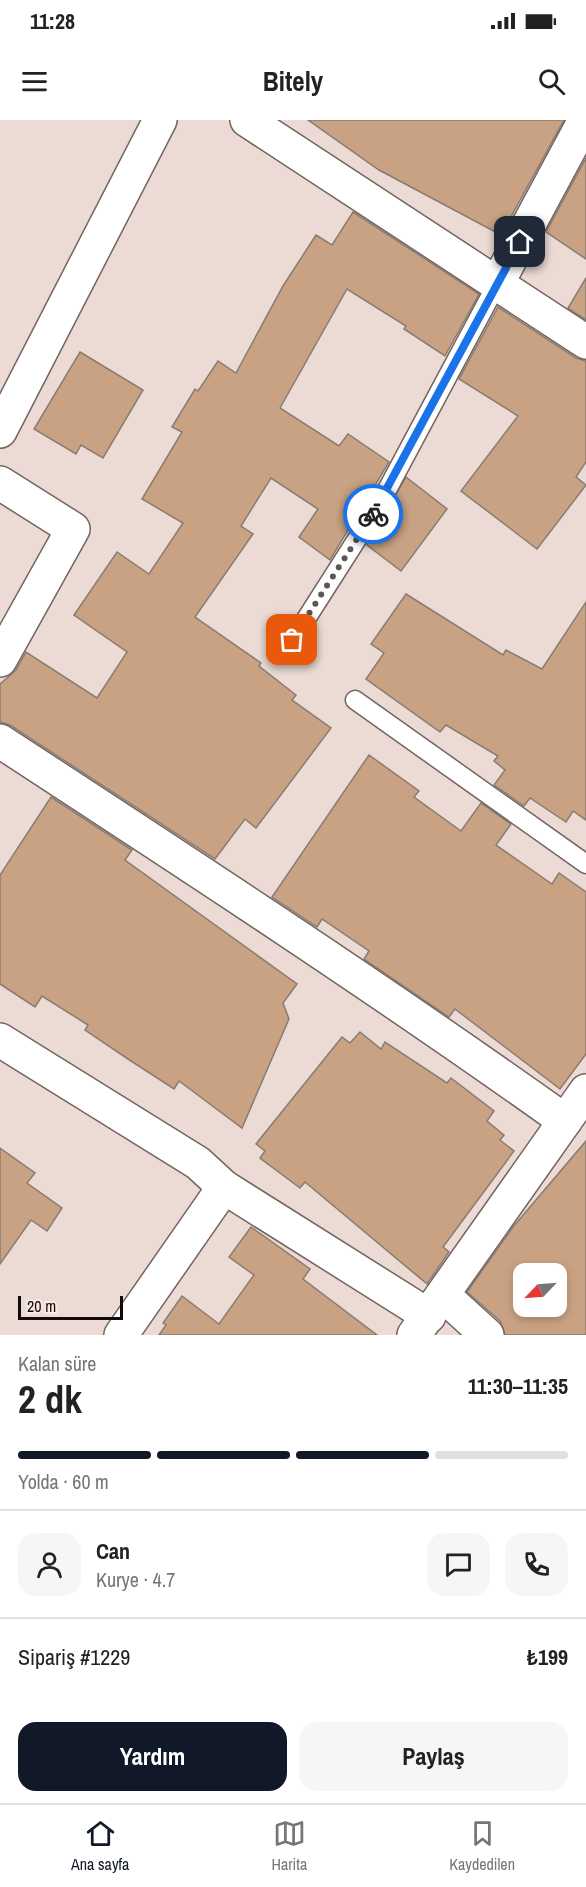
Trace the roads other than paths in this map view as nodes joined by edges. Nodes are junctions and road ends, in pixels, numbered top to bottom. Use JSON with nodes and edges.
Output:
{"nodes":[{"id":1,"x":160,"y":120,"type":"edge"},
{"id":2,"x":247,"y":120,"type":"edge"},
{"id":3,"x":585,"y":120,"type":"edge"},
{"id":4,"x":498,"y":282,"type":"junction"},
{"id":5,"x":586,"y":342,"type":"edge"},
{"id":6,"x":0,"y":431,"type":"edge"},
{"id":7,"x":0,"y":483,"type":"edge"},
{"id":8,"x":292,"y":640,"type":"dead end"},
{"id":9,"x":0,"y":660,"type":"edge"},
{"id":10,"x":355,"y":700,"type":"dead end"},
{"id":11,"x":0,"y":741,"type":"edge"},
{"id":12,"x":586,"y":864,"type":"edge"},
{"id":13,"x":0,"y":1040,"type":"edge"},
{"id":14,"x":579,"y":1104,"type":"edge"},
{"id":15,"x":224,"y":1187,"type":"junction"},
{"id":16,"x":429,"y":1315,"type":"edge"},
{"id":17,"x":121,"y":1335,"type":"edge"},
{"id":18,"x":487,"y":1335,"type":"edge"}],
"edges":[{"from":1,"to":6,"type":"street"},
{"from":2,"to":4,"type":"street"},
{"from":3,"to":4,"type":"street"},
{"from":4,"to":5,"type":"street"},
{"from":4,"to":8,"type":"lane"},
{"from":7,"to":9,"type":"street"},
{"from":10,"to":12,"type":"lane"},
{"from":11,"to":14,"type":"street"},
{"from":13,"to":15,"type":"street"},
{"from":14,"to":16,"type":"street"},
{"from":15,"to":16,"type":"street"},
{"from":15,"to":17,"type":"street"},
{"from":16,"to":18,"type":"street"}]}
